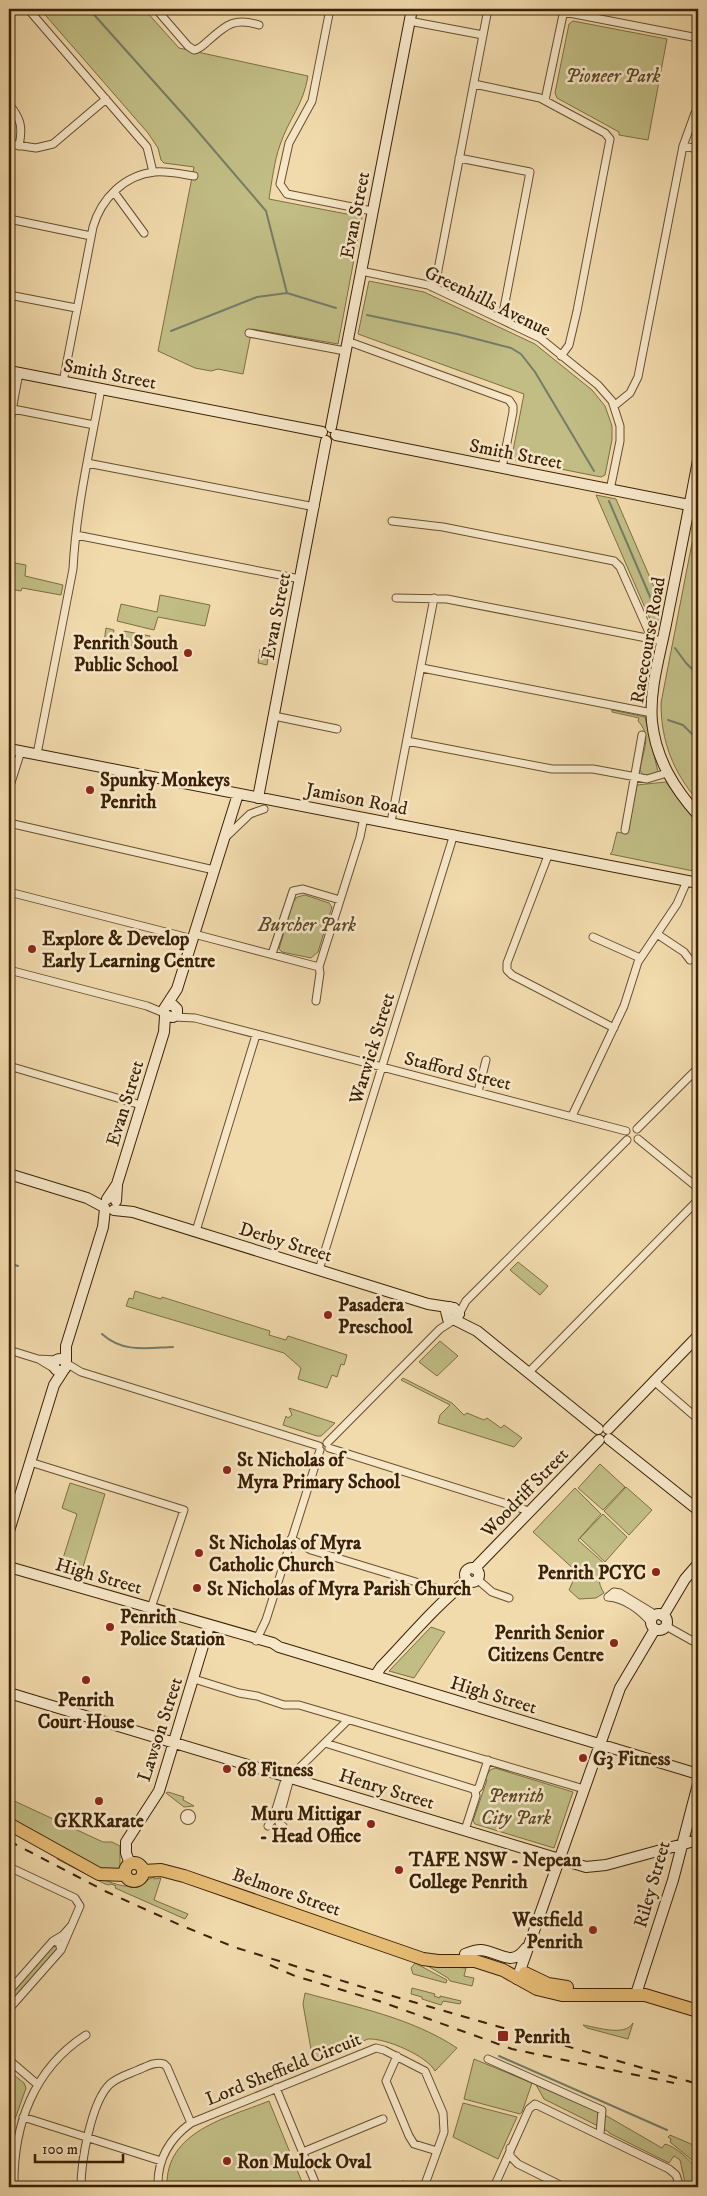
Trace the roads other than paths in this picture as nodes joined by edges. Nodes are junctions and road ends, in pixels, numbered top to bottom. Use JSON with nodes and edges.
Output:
{"nodes":[{"id":1,"x":28,"y":9,"type":"edge"},
{"id":2,"x":156,"y":9,"type":"edge"},
{"id":3,"x":330,"y":9,"type":"edge"},
{"id":4,"x":412,"y":9,"type":"edge"},
{"id":5,"x":488,"y":9,"type":"edge"},
{"id":6,"x":564,"y":11,"type":"edge"},
{"id":7,"x":409,"y":21,"type":"junction"},
{"id":8,"x":259,"y":25,"type":"dead end"},
{"id":9,"x":483,"y":35,"type":"junction"},
{"id":10,"x":698,"y":38,"type":"edge"},
{"id":11,"x":474,"y":84,"type":"junction"},
{"id":12,"x":106,"y":99,"type":"junction"},
{"id":13,"x":545,"y":100,"type":"junction"},
{"id":14,"x":9,"y":104,"type":"edge"},
{"id":15,"x":695,"y":113,"type":"dead end"},
{"id":16,"x":9,"y":144,"type":"edge"},
{"id":17,"x":19,"y":146,"type":"junction"},
{"id":18,"x":684,"y":146,"type":"junction"},
{"id":19,"x":698,"y":149,"type":"edge"},
{"id":20,"x":459,"y":158,"type":"junction"},
{"id":21,"x":153,"y":172,"type":"junction"},
{"id":22,"x":194,"y":176,"type":"dead end"},
{"id":23,"x":114,"y":192,"type":"junction"},
{"id":24,"x":372,"y":211,"type":"junction"},
{"id":25,"x":9,"y":220,"type":"edge"},
{"id":26,"x":144,"y":233,"type":"dead end"},
{"id":27,"x":91,"y":236,"type":"junction"},
{"id":28,"x":361,"y":271,"type":"junction"},
{"id":29,"x":432,"y":287,"type":"junction"},
{"id":30,"x":9,"y":295,"type":"edge"},
{"id":31,"x":76,"y":308,"type":"junction"},
{"id":32,"x":500,"y":318,"type":"junction"},
{"id":33,"x":249,"y":333,"type":"dead end"},
{"id":34,"x":346,"y":346,"type":"junction"},
{"id":35,"x":561,"y":356,"type":"junction"},
{"id":36,"x":14,"y":372,"type":"edge"},
{"id":37,"x":63,"y":382,"type":"junction"},
{"id":38,"x":101,"y":390,"type":"junction"},
{"id":39,"x":614,"y":406,"type":"junction"},
{"id":40,"x":12,"y":409,"type":"junction"},
{"id":41,"x":94,"y":425,"type":"junction"},
{"id":42,"x":9,"y":426,"type":"edge"},
{"id":43,"x":329,"y":434,"type":"junction"},
{"id":44,"x":698,"y":460,"type":"edge"},
{"id":45,"x":87,"y":463,"type":"junction"},
{"id":46,"x":502,"y":468,"type":"junction"},
{"id":47,"x":610,"y":490,"type":"junction"},
{"id":48,"x":689,"y":505,"type":"junction"},
{"id":49,"x":315,"y":507,"type":"junction"},
{"id":50,"x":392,"y":521,"type":"dead end"},
{"id":51,"x":76,"y":535,"type":"junction"},
{"id":52,"x":300,"y":579,"type":"junction"},
{"id":53,"x":396,"y":598,"type":"dead end"},
{"id":54,"x":434,"y":598,"type":"junction"},
{"id":55,"x":657,"y":640,"type":"junction"},
{"id":56,"x":422,"y":668,"type":"junction"},
{"id":57,"x":652,"y":713,"type":"junction"},
{"id":58,"x":274,"y":716,"type":"junction"},
{"id":59,"x":337,"y":729,"type":"dead end"},
{"id":60,"x":642,"y":735,"type":"dead end"},
{"id":61,"x":407,"y":742,"type":"junction"},
{"id":62,"x":9,"y":749,"type":"edge"},
{"id":63,"x":21,"y":751,"type":"junction"},
{"id":64,"x":37,"y":754,"type":"junction"},
{"id":65,"x":667,"y":774,"type":"junction"},
{"id":66,"x":634,"y":777,"type":"junction"},
{"id":67,"x":9,"y":789,"type":"edge"},
{"id":68,"x":238,"y":794,"type":"junction"},
{"id":69,"x":258,"y":798,"type":"junction"},
{"id":70,"x":264,"y":809,"type":"dead end"},
{"id":71,"x":233,"y":811,"type":"junction"},
{"id":72,"x":698,"y":815,"type":"edge"},
{"id":73,"x":244,"y":818,"type":"junction"},
{"id":74,"x":391,"y":822,"type":"junction"},
{"id":75,"x":9,"y":823,"type":"edge"},
{"id":76,"x":363,"y":823,"type":"junction"},
{"id":77,"x":624,"y":830,"type":"dead end"},
{"id":78,"x":454,"y":834,"type":"junction"},
{"id":79,"x":225,"y":838,"type":"junction"},
{"id":80,"x":549,"y":853,"type":"junction"},
{"id":81,"x":214,"y":870,"type":"junction"},
{"id":82,"x":687,"y":881,"type":"junction"},
{"id":83,"x":698,"y":883,"type":"edge"},
{"id":84,"x":9,"y":892,"type":"edge"},
{"id":85,"x":340,"y":900,"type":"junction"},
{"id":86,"x":657,"y":934,"type":"junction"},
{"id":87,"x":194,"y":936,"type":"junction"},
{"id":88,"x":592,"y":937,"type":"dead end"},
{"id":89,"x":272,"y":954,"type":"junction"},
{"id":90,"x":640,"y":958,"type":"junction"},
{"id":91,"x":690,"y":960,"type":"dead end"},
{"id":92,"x":319,"y":967,"type":"junction"},
{"id":93,"x":9,"y":970,"type":"edge"},
{"id":94,"x":316,"y":1001,"type":"dead end"},
{"id":95,"x":170,"y":1012,"type":"junction"},
{"id":96,"x":614,"y":1028,"type":"junction"},
{"id":97,"x":256,"y":1035,"type":"junction"},
{"id":98,"x":486,"y":1060,"type":"dead end"},
{"id":99,"x":9,"y":1066,"type":"edge"},
{"id":100,"x":382,"y":1067,"type":"junction"},
{"id":101,"x":698,"y":1068,"type":"edge"},
{"id":102,"x":478,"y":1092,"type":"junction"},
{"id":103,"x":141,"y":1104,"type":"junction"},
{"id":104,"x":572,"y":1116,"type":"junction"},
{"id":105,"x":626,"y":1130,"type":"junction"},
{"id":106,"x":637,"y":1130,"type":"junction"},
{"id":107,"x":638,"y":1139,"type":"junction"},
{"id":108,"x":627,"y":1140,"type":"junction"},
{"id":109,"x":9,"y":1174,"type":"edge"},
{"id":110,"x":698,"y":1188,"type":"edge"},
{"id":111,"x":698,"y":1200,"type":"edge"},
{"id":112,"x":110,"y":1205,"type":"junction"},
{"id":113,"x":196,"y":1231,"type":"junction"},
{"id":114,"x":319,"y":1270,"type":"junction"},
{"id":115,"x":453,"y":1314,"type":"junction"},
{"id":116,"x":698,"y":1336,"type":"edge"},
{"id":117,"x":9,"y":1350,"type":"edge"},
{"id":118,"x":60,"y":1366,"type":"junction"},
{"id":119,"x":528,"y":1373,"type":"junction"},
{"id":120,"x":654,"y":1381,"type":"junction"},
{"id":121,"x":698,"y":1419,"type":"edge"},
{"id":122,"x":603,"y":1434,"type":"junction"},
{"id":123,"x":328,"y":1445,"type":"junction"},
{"id":124,"x":319,"y":1448,"type":"junction"},
{"id":125,"x":30,"y":1462,"type":"junction"},
{"id":126,"x":698,"y":1510,"type":"edge"},
{"id":127,"x":530,"y":1512,"type":"junction"},
{"id":128,"x":9,"y":1531,"type":"edge"},
{"id":129,"x":291,"y":1539,"type":"junction"},
{"id":130,"x":288,"y":1547,"type":"junction"},
{"id":131,"x":311,"y":1550,"type":"junction"},
{"id":132,"x":698,"y":1564,"type":"edge"},
{"id":133,"x":9,"y":1567,"type":"edge"},
{"id":134,"x":473,"y":1576,"type":"junction"},
{"id":135,"x":452,"y":1593,"type":"junction"},
{"id":136,"x":509,"y":1598,"type":"dead end"},
{"id":137,"x":151,"y":1608,"type":"junction"},
{"id":138,"x":658,"y":1622,"type":"junction"},
{"id":139,"x":209,"y":1626,"type":"junction"},
{"id":140,"x":259,"y":1641,"type":"junction"},
{"id":141,"x":698,"y":1644,"type":"edge"},
{"id":142,"x":376,"y":1676,"type":"junction"},
{"id":143,"x":194,"y":1678,"type":"junction"},
{"id":144,"x":9,"y":1692,"type":"edge"},
{"id":145,"x":348,"y":1720,"type":"junction"},
{"id":146,"x":174,"y":1742,"type":"junction"},
{"id":147,"x":325,"y":1744,"type":"junction"},
{"id":148,"x":600,"y":1744,"type":"junction"},
{"id":149,"x":488,"y":1760,"type":"junction"},
{"id":150,"x":698,"y":1774,"type":"edge"},
{"id":151,"x":290,"y":1777,"type":"junction"},
{"id":152,"x":698,"y":1784,"type":"edge"},
{"id":153,"x":584,"y":1789,"type":"junction"},
{"id":154,"x":475,"y":1791,"type":"junction"},
{"id":155,"x":9,"y":1824,"type":"edge"},
{"id":156,"x":268,"y":1826,"type":"dead end"},
{"id":157,"x":283,"y":1826,"type":"dead end"},
{"id":158,"x":465,"y":1830,"type":"junction"},
{"id":159,"x":698,"y":1840,"type":"edge"},
{"id":160,"x":681,"y":1845,"type":"junction"},
{"id":161,"x":560,"y":1859,"type":"junction"},
{"id":162,"x":9,"y":1867,"type":"edge"},
{"id":163,"x":127,"y":1870,"type":"junction"},
{"id":164,"x":74,"y":1922,"type":"junction"},
{"id":165,"x":53,"y":1942,"type":"junction"},
{"id":166,"x":530,"y":1943,"type":"junction"},
{"id":167,"x":62,"y":1950,"type":"junction"},
{"id":168,"x":465,"y":1954,"type":"junction"},
{"id":169,"x":416,"y":1955,"type":"junction"},
{"id":170,"x":519,"y":1975,"type":"junction"},
{"id":171,"x":9,"y":1991,"type":"edge"},
{"id":172,"x":637,"y":1991,"type":"junction"},
{"id":173,"x":698,"y":2005,"type":"edge"},
{"id":174,"x":9,"y":2009,"type":"edge"},
{"id":175,"x":698,"y":2011,"type":"edge"},
{"id":176,"x":86,"y":2035,"type":"dead end"},
{"id":177,"x":397,"y":2056,"type":"junction"},
{"id":178,"x":488,"y":2059,"type":"dead end"},
{"id":179,"x":9,"y":2060,"type":"edge"},
{"id":180,"x":37,"y":2084,"type":"junction"},
{"id":181,"x":276,"y":2088,"type":"junction"},
{"id":182,"x":23,"y":2117,"type":"junction"},
{"id":183,"x":383,"y":2119,"type":"dead end"},
{"id":184,"x":191,"y":2123,"type":"junction"},
{"id":185,"x":600,"y":2134,"type":"junction"},
{"id":186,"x":88,"y":2138,"type":"junction"},
{"id":187,"x":510,"y":2148,"type":"junction"},
{"id":188,"x":437,"y":2151,"type":"junction"},
{"id":189,"x":303,"y":2152,"type":"junction"},
{"id":190,"x":161,"y":2162,"type":"junction"},
{"id":191,"x":518,"y":2164,"type":"junction"},
{"id":192,"x":500,"y":2175,"type":"junction"},
{"id":193,"x":14,"y":2187,"type":"edge"},
{"id":194,"x":80,"y":2187,"type":"edge"},
{"id":195,"x":158,"y":2187,"type":"edge"},
{"id":196,"x":317,"y":2187,"type":"edge"},
{"id":197,"x":424,"y":2187,"type":"edge"},
{"id":198,"x":494,"y":2187,"type":"edge"},
{"id":199,"x":564,"y":2187,"type":"edge"},
{"id":200,"x":680,"y":2187,"type":"edge"}],
"edges":[{"from":1,"to":12,"type":"street"},
{"from":2,"to":8,"type":"street"},
{"from":3,"to":24,"type":"street"},
{"from":4,"to":7,"type":"street","name":"Evan Street"},
{"from":5,"to":9,"type":"street"},
{"from":6,"to":10,"type":"street"},
{"from":6,"to":13,"type":"street"},
{"from":7,"to":9,"type":"street"},
{"from":7,"to":24,"type":"street","name":"Evan Street"},
{"from":9,"to":11,"type":"street"},
{"from":11,"to":13,"type":"street"},
{"from":11,"to":20,"type":"street"},
{"from":12,"to":17,"type":"street"},
{"from":12,"to":21,"type":"street"},
{"from":13,"to":35,"type":"street"},
{"from":14,"to":17,"type":"street"},
{"from":15,"to":18,"type":"street"},
{"from":16,"to":17,"type":"street"},
{"from":18,"to":19,"type":"street"},
{"from":18,"to":39,"type":"street"},
{"from":20,"to":29,"type":"street"},
{"from":20,"to":32,"type":"street"},
{"from":21,"to":22,"type":"street"},
{"from":21,"to":23,"type":"street"},
{"from":23,"to":26,"type":"street"},
{"from":23,"to":27,"type":"street"},
{"from":24,"to":28,"type":"street","name":"Evan Street"},
{"from":25,"to":27,"type":"street"},
{"from":27,"to":31,"type":"street"},
{"from":28,"to":29,"type":"street","name":"Greenhills Avenue"},
{"from":28,"to":34,"type":"street","name":"Evan Street"},
{"from":29,"to":32,"type":"street","name":"Greenhills Avenue"},
{"from":30,"to":31,"type":"street"},
{"from":31,"to":37,"type":"street"},
{"from":32,"to":35,"type":"street","name":"Greenhills Avenue"},
{"from":33,"to":34,"type":"street"},
{"from":34,"to":43,"type":"street","name":"Evan Street"},
{"from":34,"to":46,"type":"street"},
{"from":35,"to":39,"type":"street","name":"Greenhills Avenue"},
{"from":36,"to":37,"type":"street","name":"Smith Street"},
{"from":36,"to":40,"type":"street"},
{"from":37,"to":38,"type":"street","name":"Smith Street"},
{"from":38,"to":41,"type":"street"},
{"from":38,"to":43,"type":"street","name":"Smith Street"},
{"from":39,"to":47,"type":"street","name":"Greenhills Avenue"},
{"from":40,"to":41,"type":"street"},
{"from":40,"to":42,"type":"street"},
{"from":41,"to":45,"type":"street"},
{"from":43,"to":46,"type":"street","name":"Smith Street"},
{"from":43,"to":49,"type":"street","name":"Evan Street"},
{"from":44,"to":48,"type":"street","name":"Racecourse Road"},
{"from":45,"to":49,"type":"street"},
{"from":45,"to":51,"type":"street"},
{"from":46,"to":47,"type":"street","name":"Smith Street"},
{"from":47,"to":48,"type":"street","name":"Smith Street"},
{"from":48,"to":55,"type":"street","name":"Racecourse Road"},
{"from":49,"to":52,"type":"street","name":"Evan Street"},
{"from":50,"to":55,"type":"street"},
{"from":51,"to":52,"type":"street"},
{"from":51,"to":64,"type":"street"},
{"from":52,"to":58,"type":"street","name":"Evan Street"},
{"from":53,"to":54,"type":"street"},
{"from":54,"to":55,"type":"street"},
{"from":54,"to":56,"type":"street"},
{"from":55,"to":57,"type":"street","name":"Racecourse Road"},
{"from":56,"to":57,"type":"street"},
{"from":56,"to":61,"type":"street"},
{"from":57,"to":65,"type":"street","name":"Racecourse Road"},
{"from":58,"to":59,"type":"street"},
{"from":58,"to":69,"type":"street","name":"Evan Street"},
{"from":60,"to":66,"type":"street"},
{"from":61,"to":66,"type":"street"},
{"from":61,"to":74,"type":"street"},
{"from":62,"to":63,"type":"street","name":"Jamison Road"},
{"from":63,"to":64,"type":"street","name":"Jamison Road"},
{"from":63,"to":67,"type":"street"},
{"from":64,"to":68,"type":"street","name":"Jamison Road"},
{"from":65,"to":66,"type":"street"},
{"from":65,"to":72,"type":"street","name":"Racecourse Road"},
{"from":66,"to":77,"type":"street"},
{"from":68,"to":69,"type":"street","name":"Jamison Road"},
{"from":68,"to":71,"type":"street","name":"Evan Street"},
{"from":69,"to":76,"type":"street","name":"Jamison Road"},
{"from":70,"to":73,"type":"street","name":"Evan Street"},
{"from":71,"to":73,"type":"street"},
{"from":71,"to":79,"type":"street","name":"Evan Street"},
{"from":73,"to":79,"type":"street","name":"Evan Street"},
{"from":74,"to":76,"type":"street","name":"Jamison Road"},
{"from":74,"to":78,"type":"street","name":"Jamison Road"},
{"from":75,"to":81,"type":"street"},
{"from":76,"to":85,"type":"street"},
{"from":78,"to":80,"type":"street","name":"Jamison Road"},
{"from":78,"to":100,"type":"street","name":"Warwick Street"},
{"from":79,"to":81,"type":"street","name":"Evan Street"},
{"from":80,"to":82,"type":"street","name":"Jamison Road"},
{"from":80,"to":96,"type":"street"},
{"from":81,"to":87,"type":"street","name":"Evan Street"},
{"from":82,"to":83,"type":"street","name":"Jamison Road"},
{"from":82,"to":86,"type":"street"},
{"from":84,"to":87,"type":"street"},
{"from":85,"to":89,"type":"street"},
{"from":85,"to":92,"type":"street"},
{"from":86,"to":90,"type":"street"},
{"from":86,"to":91,"type":"street"},
{"from":87,"to":89,"type":"street"},
{"from":87,"to":95,"type":"street","name":"Evan Street"},
{"from":88,"to":90,"type":"street"},
{"from":89,"to":92,"type":"street"},
{"from":90,"to":96,"type":"street"},
{"from":92,"to":94,"type":"street"},
{"from":93,"to":95,"type":"street","name":"Stafford Street"},
{"from":95,"to":97,"type":"street","name":"Stafford Street"},
{"from":95,"to":103,"type":"street","name":"Evan Street"},
{"from":96,"to":104,"type":"street"},
{"from":97,"to":100,"type":"street","name":"Stafford Street"},
{"from":97,"to":113,"type":"street"},
{"from":98,"to":102,"type":"street"},
{"from":99,"to":103,"type":"street"},
{"from":100,"to":102,"type":"street","name":"Stafford Street"},
{"from":100,"to":114,"type":"street","name":"Warwick Street"},
{"from":101,"to":106,"type":"street"},
{"from":102,"to":104,"type":"street","name":"Stafford Street"},
{"from":103,"to":112,"type":"street","name":"Evan Street"},
{"from":104,"to":105,"type":"street","name":"Stafford Street"},
{"from":105,"to":106,"type":"street"},
{"from":105,"to":108,"type":"street"},
{"from":106,"to":107,"type":"street"},
{"from":107,"to":108,"type":"street"},
{"from":107,"to":110,"type":"street"},
{"from":108,"to":115,"type":"street"},
{"from":109,"to":112,"type":"street","name":"Derby Street"},
{"from":111,"to":119,"type":"street"},
{"from":112,"to":113,"type":"street","name":"Derby Street"},
{"from":112,"to":118,"type":"street","name":"Evan Street"},
{"from":113,"to":114,"type":"street","name":"Derby Street"},
{"from":114,"to":115,"type":"street","name":"Derby Street"},
{"from":115,"to":119,"type":"street","name":"Derby Street"},
{"from":115,"to":123,"type":"street"},
{"from":116,"to":120,"type":"street","name":"Woodriff Street"},
{"from":117,"to":118,"type":"street"},
{"from":118,"to":124,"type":"street"},
{"from":118,"to":125,"type":"street"},
{"from":119,"to":122,"type":"street","name":"Derby Street"},
{"from":120,"to":121,"type":"street"},
{"from":120,"to":122,"type":"street","name":"Woodriff Street"},
{"from":122,"to":126,"type":"street","name":"Derby Street"},
{"from":122,"to":127,"type":"street","name":"Woodriff Street"},
{"from":123,"to":124,"type":"street"},
{"from":123,"to":127,"type":"street"},
{"from":124,"to":129,"type":"street"},
{"from":125,"to":128,"type":"street"},
{"from":125,"to":137,"type":"street"},
{"from":127,"to":134,"type":"street","name":"Woodriff Street"},
{"from":129,"to":130,"type":"street"},
{"from":129,"to":131,"type":"street"},
{"from":130,"to":131,"type":"street"},
{"from":130,"to":140,"type":"street"},
{"from":131,"to":135,"type":"street"},
{"from":132,"to":138,"type":"street"},
{"from":133,"to":137,"type":"street","name":"High Street"},
{"from":134,"to":135,"type":"street","name":"Woodriff Street"},
{"from":134,"to":136,"type":"street"},
{"from":135,"to":142,"type":"street","name":"Woodriff Street"},
{"from":137,"to":139,"type":"street","name":"High Street"},
{"from":138,"to":138,"type":"street"},
{"from":138,"to":141,"type":"street"},
{"from":138,"to":148,"type":"street"},
{"from":139,"to":140,"type":"street","name":"High Street"},
{"from":139,"to":143,"type":"street","name":"Lawson Street"},
{"from":140,"to":142,"type":"street","name":"High Street"},
{"from":142,"to":148,"type":"street","name":"High Street"},
{"from":143,"to":145,"type":"street"},
{"from":143,"to":146,"type":"street","name":"Lawson Street"},
{"from":144,"to":146,"type":"street","name":"Henry Street"},
{"from":145,"to":147,"type":"street"},
{"from":145,"to":149,"type":"street"},
{"from":146,"to":151,"type":"street","name":"Henry Street"},
{"from":146,"to":163,"type":"street","name":"Lawson Street"},
{"from":147,"to":151,"type":"street"},
{"from":147,"to":154,"type":"street"},
{"from":148,"to":150,"type":"street","name":"High Street"},
{"from":148,"to":153,"type":"street"},
{"from":149,"to":153,"type":"street"},
{"from":149,"to":154,"type":"street"},
{"from":151,"to":156,"type":"street"},
{"from":151,"to":157,"type":"street"},
{"from":151,"to":158,"type":"street","name":"Henry Street"},
{"from":152,"to":160,"type":"street","name":"Riley Street"},
{"from":153,"to":161,"type":"street"},
{"from":154,"to":158,"type":"street"},
{"from":155,"to":163,"type":"highway"},
{"from":158,"to":161,"type":"street","name":"Henry Street"},
{"from":159,"to":160,"type":"street","name":"Henry Street"},
{"from":160,"to":161,"type":"street","name":"Henry Street"},
{"from":160,"to":172,"type":"street","name":"Riley Street"},
{"from":161,"to":166,"type":"street"},
{"from":162,"to":164,"type":"street"},
{"from":163,"to":169,"type":"highway","name":"Belmore Street"},
{"from":164,"to":165,"type":"street"},
{"from":164,"to":167,"type":"street"},
{"from":165,"to":167,"type":"street"},
{"from":165,"to":171,"type":"street"},
{"from":166,"to":168,"type":"street"},
{"from":166,"to":170,"type":"street"},
{"from":167,"to":174,"type":"street"},
{"from":168,"to":169,"type":"highway","name":"Belmore Street"},
{"from":168,"to":170,"type":"highway","name":"Belmore Street"},
{"from":169,"to":170,"type":"highway","name":"Belmore Street"},
{"from":170,"to":172,"type":"highway","name":"Belmore Street"},
{"from":172,"to":173,"type":"highway"},
{"from":172,"to":175,"type":"highway"},
{"from":176,"to":180,"type":"street"},
{"from":177,"to":181,"type":"street","name":"Lord Sheffield Circuit"},
{"from":177,"to":188,"type":"street","name":"Lord Sheffield Circuit"},
{"from":177,"to":188,"type":"street"},
{"from":178,"to":185,"type":"street"},
{"from":179,"to":180,"type":"street"},
{"from":180,"to":182,"type":"street"},
{"from":181,"to":184,"type":"street","name":"Lord Sheffield Circuit"},
{"from":181,"to":189,"type":"street"},
{"from":182,"to":186,"type":"street"},
{"from":182,"to":193,"type":"street"},
{"from":183,"to":189,"type":"street"},
{"from":184,"to":186,"type":"street"},
{"from":184,"to":190,"type":"street","name":"Lord Sheffield Circuit"},
{"from":185,"to":187,"type":"street"},
{"from":185,"to":200,"type":"street"},
{"from":186,"to":190,"type":"street"},
{"from":186,"to":194,"type":"street"},
{"from":187,"to":191,"type":"street"},
{"from":187,"to":192,"type":"street"},
{"from":188,"to":197,"type":"street","name":"Lord Sheffield Circuit"},
{"from":189,"to":196,"type":"street"},
{"from":190,"to":195,"type":"street","name":"Lord Sheffield Circuit"},
{"from":191,"to":192,"type":"street"},
{"from":191,"to":199,"type":"street"},
{"from":192,"to":198,"type":"street"}]}
